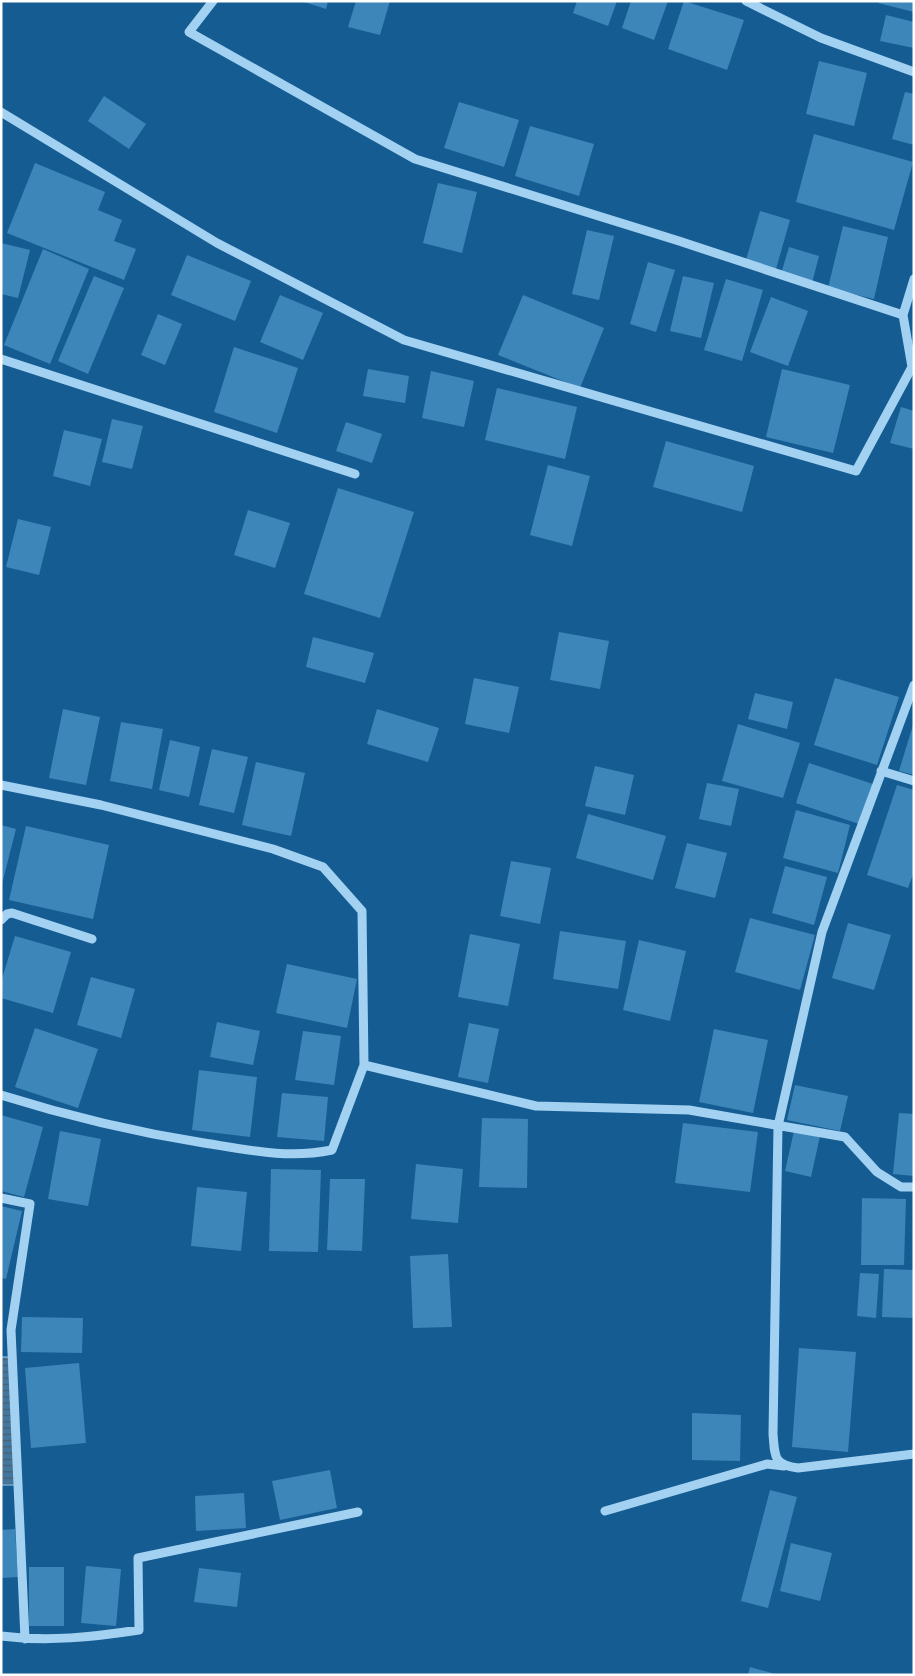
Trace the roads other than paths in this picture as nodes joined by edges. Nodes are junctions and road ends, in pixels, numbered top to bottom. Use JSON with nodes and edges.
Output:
{"nodes":[{"id":1,"x":213,"y":1,"type":"edge"},
{"id":2,"x":746,"y":1,"type":"edge"},
{"id":3,"x":764,"y":6,"type":"edge"},
{"id":4,"x":914,"y":72,"type":"edge"},
{"id":5,"x":1,"y":112,"type":"edge"},
{"id":6,"x":914,"y":279,"type":"edge"},
{"id":7,"x":903,"y":315,"type":"junction"},
{"id":8,"x":1,"y":359,"type":"edge"},
{"id":9,"x":913,"y":368,"type":"edge"},
{"id":10,"x":354,"y":474,"type":"dead end"},
{"id":11,"x":914,"y":685,"type":"edge"},
{"id":12,"x":881,"y":771,"type":"junction"},
{"id":13,"x":914,"y":781,"type":"edge"},
{"id":14,"x":1,"y":785,"type":"edge"},
{"id":15,"x":1,"y":920,"type":"edge"},
{"id":16,"x":92,"y":939,"type":"dead end"},
{"id":17,"x":364,"y":1065,"type":"junction"},
{"id":18,"x":1,"y":1095,"type":"edge"},
{"id":19,"x":778,"y":1126,"type":"junction"},
{"id":20,"x":914,"y":1187,"type":"edge"},
{"id":21,"x":1,"y":1198,"type":"edge"},
{"id":22,"x":914,"y":1454,"type":"edge"},
{"id":23,"x":784,"y":1466,"type":"junction"},
{"id":24,"x":358,"y":1512,"type":"dead end"},
{"id":25,"x":605,"y":1512,"type":"dead end"},
{"id":26,"x":1,"y":1636,"type":"edge"},
{"id":27,"x":25,"y":1639,"type":"junction"}],
"edges":[{"from":1,"to":7,"type":"street"},
{"from":2,"to":3,"type":"street"},
{"from":3,"to":4,"type":"street"},
{"from":5,"to":9,"type":"street"},
{"from":6,"to":7,"type":"street"},
{"from":7,"to":9,"type":"street"},
{"from":8,"to":10,"type":"street"},
{"from":11,"to":12,"type":"street"},
{"from":12,"to":13,"type":"street"},
{"from":12,"to":19,"type":"street"},
{"from":14,"to":17,"type":"street"},
{"from":15,"to":16,"type":"street"},
{"from":17,"to":18,"type":"street"},
{"from":17,"to":19,"type":"street"},
{"from":19,"to":20,"type":"street"},
{"from":19,"to":23,"type":"street"},
{"from":21,"to":27,"type":"street"},
{"from":22,"to":23,"type":"street"},
{"from":23,"to":25,"type":"street"},
{"from":24,"to":27,"type":"street"},
{"from":26,"to":27,"type":"street"}]}
